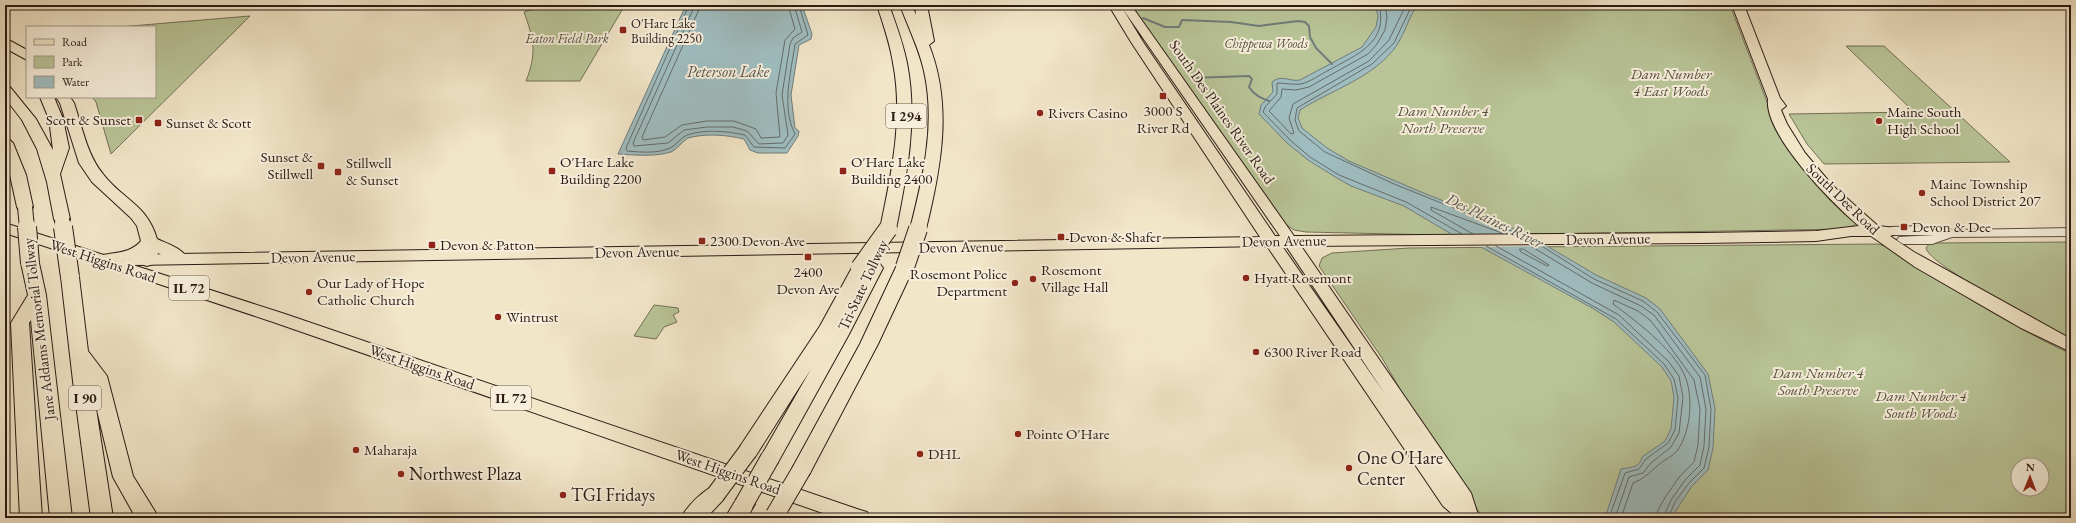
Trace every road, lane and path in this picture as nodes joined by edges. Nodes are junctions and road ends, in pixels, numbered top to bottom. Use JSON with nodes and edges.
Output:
{"nodes":[{"id":1,"x":883,"y":5,"type":"edge"},
{"id":2,"x":906,"y":5,"type":"edge"},
{"id":3,"x":921,"y":5,"type":"edge"},
{"id":4,"x":1117,"y":5,"type":"edge"},
{"id":5,"x":1122,"y":5,"type":"edge"},
{"id":6,"x":1738,"y":5,"type":"edge"},
{"id":7,"x":5,"y":42,"type":"edge"},
{"id":8,"x":26,"y":55,"type":"edge"},
{"id":9,"x":931,"y":71,"type":"junction"},
{"id":10,"x":5,"y":90,"type":"edge"},
{"id":11,"x":47,"y":98,"type":"edge"},
{"id":12,"x":64,"y":98,"type":"edge"},
{"id":13,"x":1774,"y":100,"type":"junction"},
{"id":14,"x":5,"y":143,"type":"edge"},
{"id":15,"x":54,"y":172,"type":"junction"},
{"id":16,"x":5,"y":228,"type":"edge"},
{"id":17,"x":1876,"y":231,"type":"junction"},
{"id":18,"x":2071,"y":232,"type":"edge"},
{"id":19,"x":1956,"y":234,"type":"junction"},
{"id":20,"x":1816,"y":236,"type":"junction"},
{"id":21,"x":1889,"y":236,"type":"junction"},
{"id":22,"x":1903,"y":240,"type":"junction"},
{"id":23,"x":1272,"y":241,"type":"junction"},
{"id":24,"x":1291,"y":241,"type":"junction"},
{"id":25,"x":149,"y":242,"type":"junction"},
{"id":26,"x":180,"y":259,"type":"junction"},
{"id":27,"x":105,"y":260,"type":"junction"},
{"id":28,"x":144,"y":266,"type":"junction"},
{"id":29,"x":867,"y":268,"type":"junction"},
{"id":30,"x":1942,"y":274,"type":"junction"},
{"id":31,"x":37,"y":295,"type":"junction"},
{"id":32,"x":2071,"y":346,"type":"edge"},
{"id":33,"x":79,"y":353,"type":"junction"},
{"id":34,"x":716,"y":494,"type":"junction"},
{"id":35,"x":740,"y":511,"type":"edge"},
{"id":36,"x":775,"y":516,"type":"edge"},
{"id":37,"x":1469,"y":517,"type":"edge"},
{"id":38,"x":31,"y":518,"type":"edge"},
{"id":39,"x":61,"y":518,"type":"edge"},
{"id":40,"x":102,"y":518,"type":"edge"},
{"id":41,"x":148,"y":518,"type":"edge"},
{"id":42,"x":692,"y":518,"type":"edge"},
{"id":43,"x":702,"y":518,"type":"edge"},
{"id":44,"x":860,"y":518,"type":"edge"}],
"edges":[{"from":1,"to":29,"type":"highway","name":"Tri-State Tollway","number":"I 294","bridge":true},
{"from":2,"to":9,"type":"highway","name":"Tri-State Tollway","number":"I 294"},
{"from":3,"to":9,"type":"highway"},
{"from":4,"to":23,"type":"main road","name":"South Des Plaines River Road"},
{"from":5,"to":24,"type":"main road","name":"South Des Plaines River Road"},
{"from":6,"to":13,"type":"main road","name":"South Dee Road"},
{"from":7,"to":8,"type":"highway"},
{"from":9,"to":36,"type":"highway","name":"Tri-State Tollway","number":"I 294","bridge":true},
{"from":10,"to":15,"type":"highway","number":"I 90"},
{"from":11,"to":15,"type":"highway","number":"I 90"},
{"from":12,"to":25,"type":"highway"},
{"from":13,"to":17,"type":"main road","name":"South Dee Road"},
{"from":13,"to":21,"type":"main road","name":"South Dee Road"},
{"from":14,"to":31,"type":"highway","name":"Jane Addams Memorial Tollway","number":"I 90","bridge":true},
{"from":15,"to":33,"type":"highway","number":"I 90","bridge":true},
{"from":16,"to":27,"type":"main road","name":"West Higgins Road","number":"IL 72"},
{"from":17,"to":20,"type":"main road","name":"Devon Avenue"},
{"from":17,"to":21,"type":"main road","name":"Devon Avenue"},
{"from":18,"to":19,"type":"street","name":"Devon Avenue"},
{"from":19,"to":21,"type":"street","name":"Devon Avenue"},
{"from":19,"to":22,"type":"street","name":"Devon Avenue"},
{"from":20,"to":21,"type":"main road","name":"Devon Avenue"},
{"from":20,"to":24,"type":"main road","name":"Devon Avenue"},
{"from":21,"to":22,"type":"main road","name":"South Dee Road"},
{"from":21,"to":30,"type":"main road","name":"South Dee Road"},
{"from":22,"to":30,"type":"main road","name":"South Dee Road"},
{"from":23,"to":24,"type":"main road","name":"Devon Avenue"},
{"from":23,"to":26,"type":"main road","name":"Devon Avenue"},
{"from":23,"to":37,"type":"main road","name":"South Des Plaines River Road"},
{"from":24,"to":37,"type":"main road","name":"South Des Plaines River Road"},
{"from":25,"to":26,"type":"highway"},
{"from":25,"to":27,"type":"highway"},
{"from":25,"to":28,"type":"highway"},
{"from":26,"to":28,"type":"main road","name":"Devon Avenue"},
{"from":27,"to":28,"type":"main road","name":"West Higgins Road","number":"IL 72"},
{"from":28,"to":44,"type":"main road","name":"West Higgins Road","number":"IL 72"},
{"from":29,"to":34,"type":"highway","bridge":true},
{"from":29,"to":35,"type":"highway","name":"Tri-State Tollway","bridge":true},
{"from":30,"to":32,"type":"main road","name":"South Dee Road"},
{"from":31,"to":38,"type":"highway"},
{"from":31,"to":39,"type":"highway","name":"Jane Addams Memorial Tollway","number":"I 90"},
{"from":33,"to":40,"type":"highway","number":"I 90"},
{"from":33,"to":41,"type":"highway"},
{"from":34,"to":42,"type":"highway"},
{"from":34,"to":43,"type":"highway"}]}
